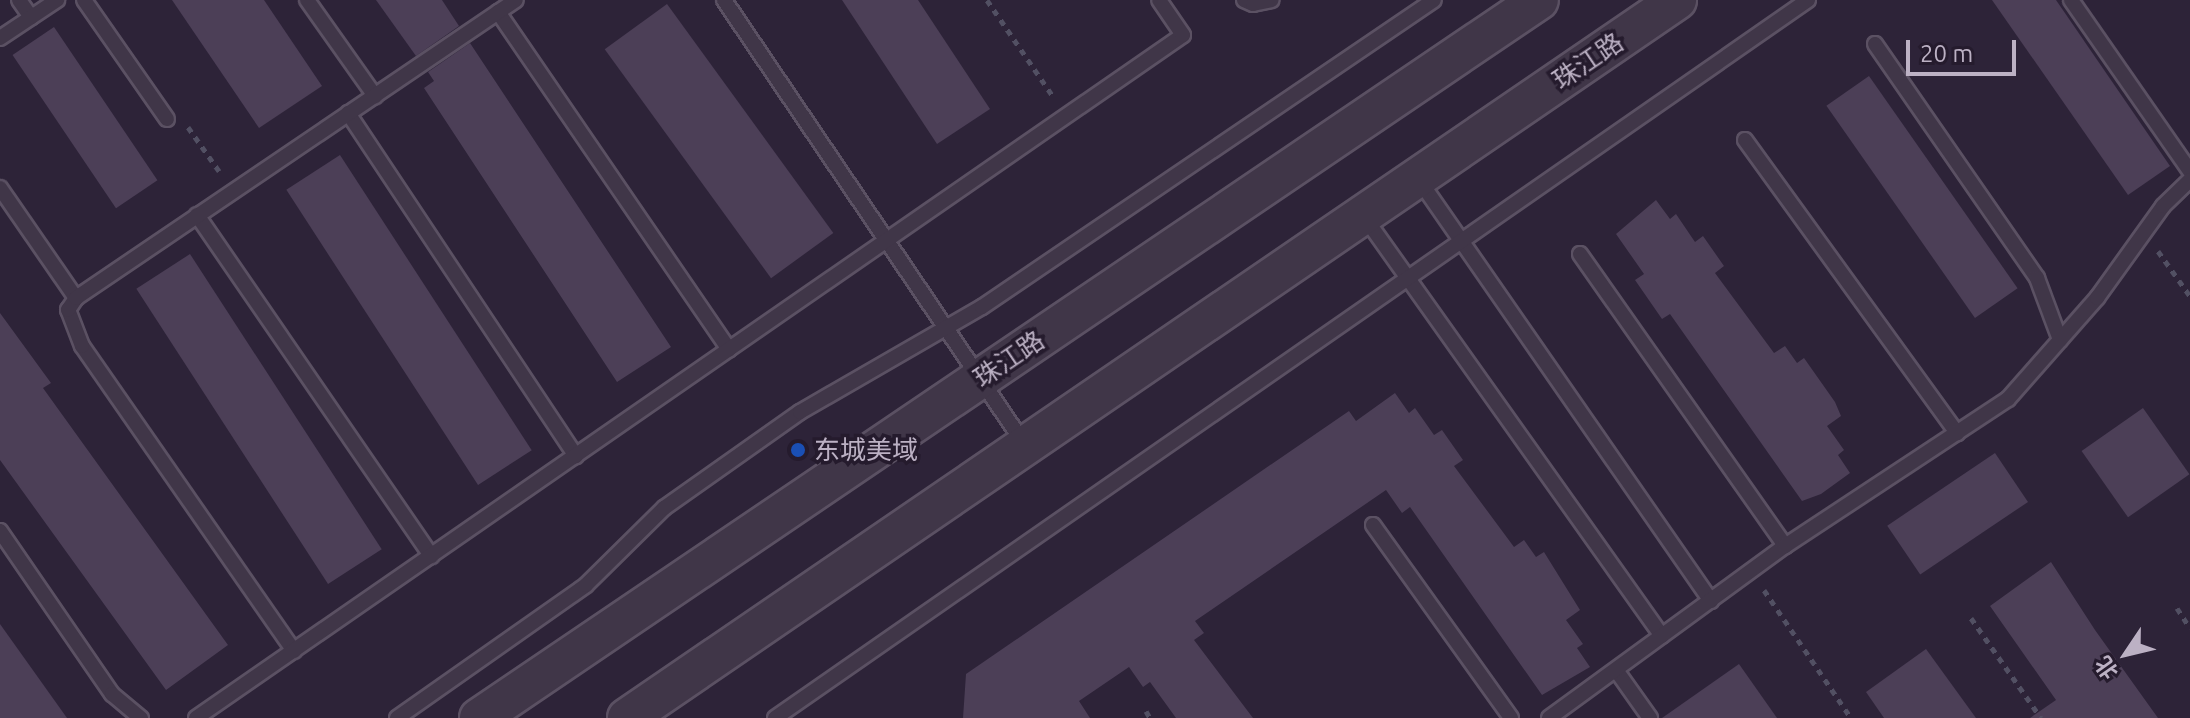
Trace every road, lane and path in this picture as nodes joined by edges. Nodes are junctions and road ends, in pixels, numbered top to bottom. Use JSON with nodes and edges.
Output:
{"nodes":[{"id":1,"x":19,"y":0,"type":"edge"},
{"id":2,"x":57,"y":0,"type":"edge"},
{"id":3,"x":84,"y":0,"type":"edge"},
{"id":4,"x":307,"y":0,"type":"edge"},
{"id":5,"x":516,"y":0,"type":"edge"},
{"id":6,"x":724,"y":0,"type":"edge"},
{"id":7,"x":987,"y":0,"type":"edge"},
{"id":8,"x":1159,"y":0,"type":"edge"},
{"id":9,"x":1244,"y":0,"type":"edge"},
{"id":10,"x":1272,"y":0,"type":"edge"},
{"id":11,"x":1434,"y":0,"type":"edge"},
{"id":12,"x":1539,"y":0,"type":"edge"},
{"id":13,"x":1677,"y":0,"type":"edge"},
{"id":14,"x":1808,"y":0,"type":"edge"},
{"id":15,"x":2071,"y":0,"type":"edge"},
{"id":16,"x":498,"y":12,"type":"junction"},
{"id":17,"x":31,"y":17,"type":"junction"},
{"id":18,"x":0,"y":38,"type":"edge"},
{"id":19,"x":1875,"y":44,"type":"dead end"},
{"id":20,"x":375,"y":96,"type":"junction"},
{"id":21,"x":348,"y":113,"type":"junction"},
{"id":22,"x":1067,"y":116,"type":"junction"},
{"id":23,"x":167,"y":119,"type":"joint"},
{"id":24,"x":1745,"y":140,"type":"dead end"},
{"id":25,"x":2190,"y":171,"type":"edge"},
{"id":26,"x":1417,"y":177,"type":"junction"},
{"id":27,"x":2190,"y":180,"type":"edge"},
{"id":28,"x":0,"y":188,"type":"edge"},
{"id":29,"x":233,"y":192,"type":"junction"},
{"id":30,"x":197,"y":215,"type":"junction"},
{"id":31,"x":1363,"y":215,"type":"junction"},
{"id":32,"x":2145,"y":231,"type":"junction"},
{"id":33,"x":887,"y":240,"type":"junction"},
{"id":34,"x":1459,"y":241,"type":"junction"},
{"id":35,"x":1580,"y":254,"type":"dead end"},
{"id":36,"x":1405,"y":278,"type":"junction"},
{"id":37,"x":2190,"y":296,"type":"edge"},
{"id":38,"x":76,"y":298,"type":"junction"},
{"id":39,"x":947,"y":329,"type":"junction"},
{"id":40,"x":2060,"y":340,"type":"junction"},
{"id":41,"x":729,"y":349,"type":"junction"},
{"id":42,"x":980,"y":378,"type":"junction"},
{"id":43,"x":1957,"y":433,"type":"junction"},
{"id":44,"x":1026,"y":445,"type":"junction"},
{"id":45,"x":576,"y":456,"type":"junction"},
{"id":46,"x":1373,"y":525,"type":"dead end"},
{"id":47,"x":0,"y":531,"type":"edge"},
{"id":48,"x":1785,"y":546,"type":"junction"},
{"id":49,"x":431,"y":556,"type":"junction"},
{"id":50,"x":1751,"y":571,"type":"junction"},
{"id":51,"x":1711,"y":601,"type":"junction"},
{"id":52,"x":2177,"y":608,"type":"dead end"},
{"id":53,"x":1971,"y":618,"type":"dead end"},
{"id":54,"x":2190,"y":628,"type":"edge"},
{"id":55,"x":1662,"y":636,"type":"junction"},
{"id":56,"x":294,"y":651,"type":"junction"},
{"id":57,"x":1616,"y":670,"type":"junction"},
{"id":58,"x":1146,"y":711,"type":"dead end"},
{"id":59,"x":141,"y":718,"type":"edge"},
{"id":60,"x":196,"y":718,"type":"edge"},
{"id":61,"x":397,"y":718,"type":"edge"},
{"id":62,"x":479,"y":718,"type":"edge"},
{"id":63,"x":627,"y":718,"type":"edge"},
{"id":64,"x":775,"y":718,"type":"edge"},
{"id":65,"x":1150,"y":718,"type":"edge"},
{"id":66,"x":1511,"y":718,"type":"edge"},
{"id":67,"x":1549,"y":718,"type":"edge"},
{"id":68,"x":1650,"y":718,"type":"edge"},
{"id":69,"x":1851,"y":718,"type":"edge"},
{"id":70,"x":2041,"y":718,"type":"edge"}],
"edges":[{"from":1,"to":17,"type":"lane"},
{"from":2,"to":17,"type":"lane"},
{"from":3,"to":23,"type":"lane"},
{"from":4,"to":20,"type":"lane"},
{"from":5,"to":16,"type":"lane"},
{"from":6,"to":33,"type":"lane"},
{"from":7,"to":22,"type":"path"},
{"from":8,"to":22,"type":"lane"},
{"from":9,"to":10,"type":"lane"},
{"from":11,"to":39,"type":"lane"},
{"from":12,"to":42,"type":"street","name":"珠江路"},
{"from":13,"to":26,"type":"street","name":"珠江路"},
{"from":14,"to":34,"type":"lane"},
{"from":15,"to":25,"type":"lane"},
{"from":16,"to":20,"type":"lane"},
{"from":16,"to":41,"type":"lane"},
{"from":17,"to":18,"type":"lane"},
{"from":19,"to":40,"type":"lane"},
{"from":20,"to":21,"type":"lane"},
{"from":21,"to":29,"type":"lane"},
{"from":21,"to":45,"type":"lane"},
{"from":22,"to":33,"type":"lane"},
{"from":23,"to":29,"type":"path"},
{"from":24,"to":43,"type":"lane"},
{"from":26,"to":31,"type":"street","name":"珠江路"},
{"from":26,"to":34,"type":"lane"},
{"from":27,"to":32,"type":"lane"},
{"from":28,"to":38,"type":"lane"},
{"from":29,"to":30,"type":"lane"},
{"from":30,"to":38,"type":"lane"},
{"from":30,"to":49,"type":"lane"},
{"from":31,"to":36,"type":"lane"},
{"from":31,"to":44,"type":"street","name":"珠江路"},
{"from":32,"to":37,"type":"path"},
{"from":32,"to":40,"type":"lane"},
{"from":33,"to":39,"type":"lane"},
{"from":33,"to":41,"type":"lane"},
{"from":34,"to":36,"type":"lane"},
{"from":34,"to":51,"type":"lane"},
{"from":35,"to":48,"type":"lane"},
{"from":36,"to":55,"type":"lane"},
{"from":36,"to":64,"type":"lane"},
{"from":38,"to":56,"type":"lane"},
{"from":39,"to":42,"type":"lane"},
{"from":39,"to":61,"type":"lane"},
{"from":40,"to":43,"type":"lane"},
{"from":41,"to":45,"type":"lane"},
{"from":42,"to":44,"type":"lane"},
{"from":42,"to":62,"type":"street","name":"珠江路"},
{"from":43,"to":48,"type":"lane"},
{"from":44,"to":63,"type":"street","name":"珠江路"},
{"from":45,"to":49,"type":"lane"},
{"from":46,"to":66,"type":"lane"},
{"from":47,"to":59,"type":"lane"},
{"from":48,"to":50,"type":"lane"},
{"from":49,"to":56,"type":"lane"},
{"from":50,"to":51,"type":"lane"},
{"from":50,"to":69,"type":"path"},
{"from":51,"to":55,"type":"lane"},
{"from":52,"to":54,"type":"path"},
{"from":53,"to":70,"type":"path"},
{"from":55,"to":57,"type":"lane"},
{"from":56,"to":60,"type":"lane"},
{"from":57,"to":67,"type":"lane"},
{"from":57,"to":68,"type":"lane"},
{"from":58,"to":65,"type":"path"}]}
